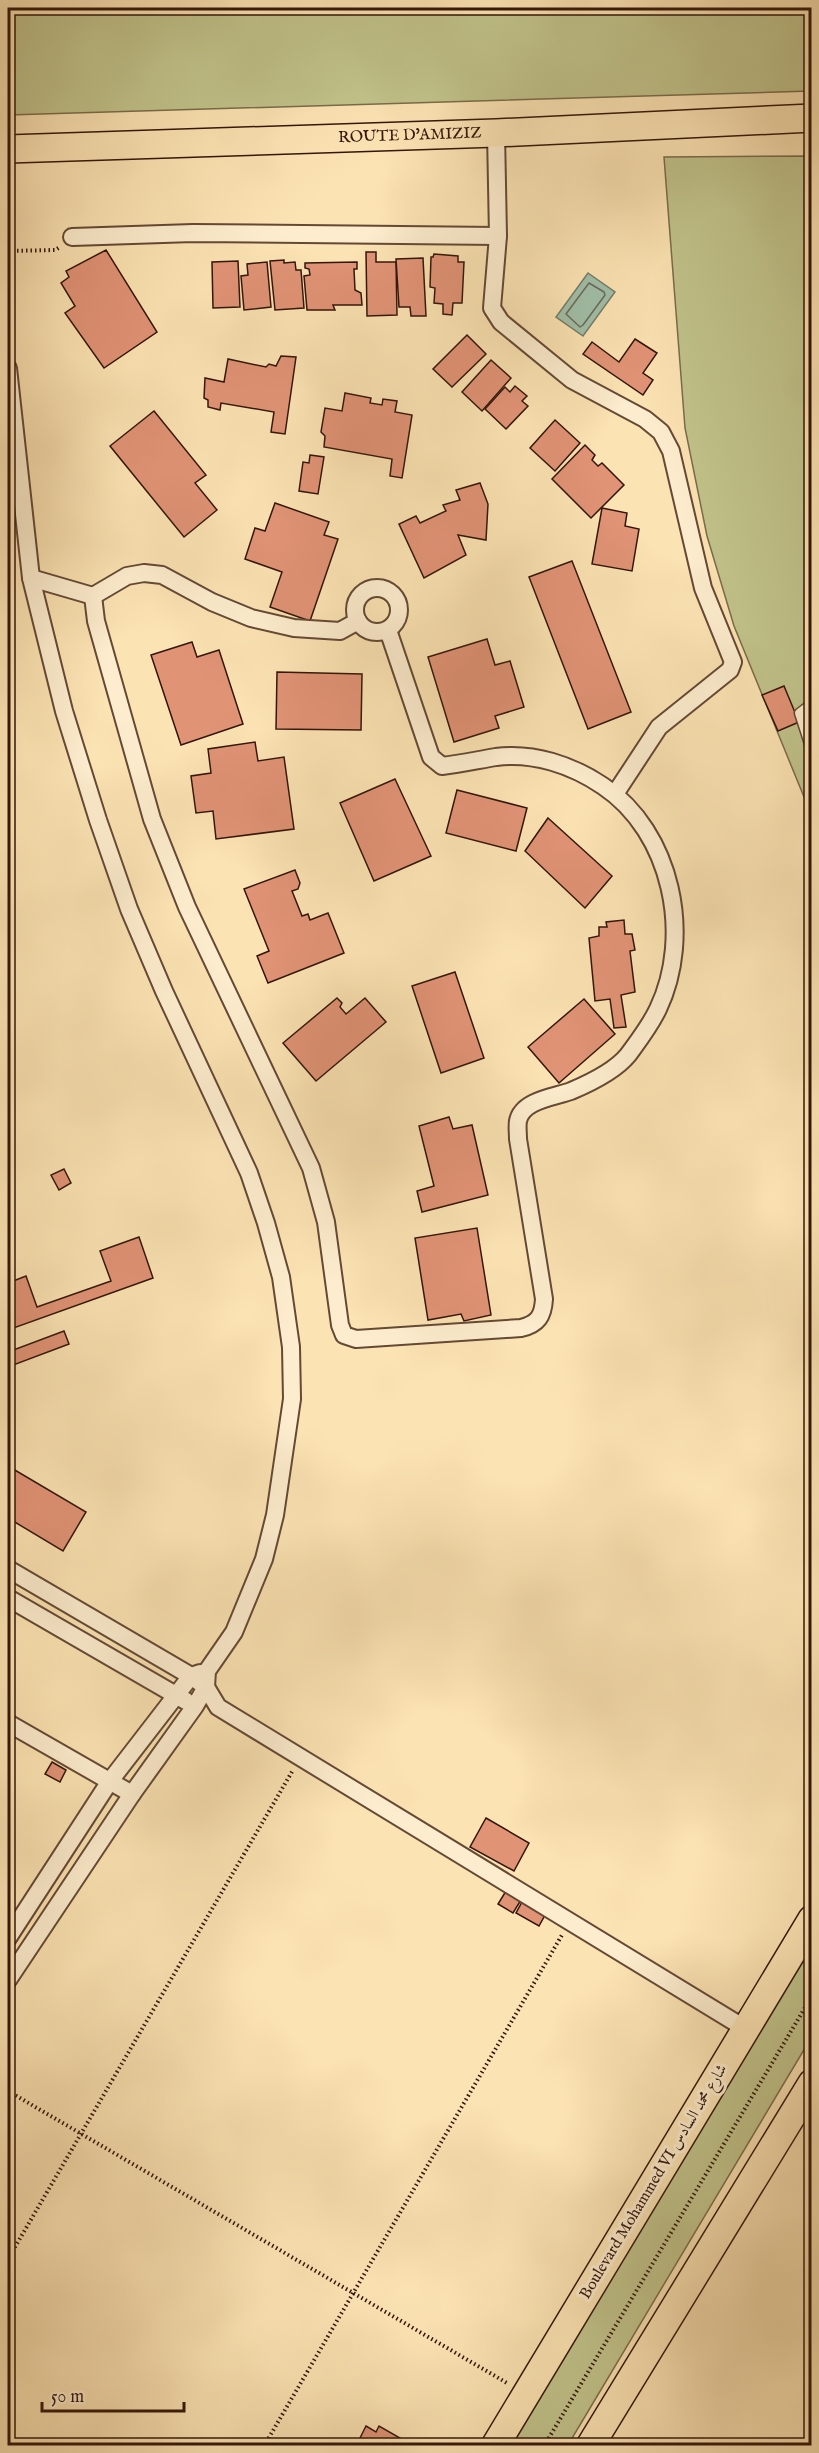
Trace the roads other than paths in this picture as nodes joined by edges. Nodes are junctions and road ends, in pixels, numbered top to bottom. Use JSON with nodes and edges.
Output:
{"nodes":[{"id":1,"x":812,"y":118,"type":"edge"},
{"id":2,"x":496,"y":133,"type":"junction"},
{"id":3,"x":8,"y":149,"type":"edge"},
{"id":4,"x":498,"y":236,"type":"junction"},
{"id":5,"x":72,"y":237,"type":"road end"},
{"id":6,"x":8,"y":368,"type":"edge"},
{"id":7,"x":31,"y":578,"type":"junction"},
{"id":8,"x":93,"y":596,"type":"junction"},
{"id":9,"x":358,"y":621,"type":"junction"},
{"id":10,"x":388,"y":630,"type":"junction"},
{"id":11,"x":812,"y":703,"type":"edge"},
{"id":12,"x":812,"y":753,"type":"edge"},
{"id":13,"x":615,"y":794,"type":"junction"},
{"id":14,"x":8,"y":1569,"type":"edge"},
{"id":15,"x":8,"y":1598,"type":"edge"},
{"id":16,"x":202,"y":1678,"type":"junction"},
{"id":17,"x":176,"y":1695,"type":"junction"},
{"id":18,"x":195,"y":1706,"type":"junction"},
{"id":19,"x":218,"y":1707,"type":"junction"},
{"id":20,"x":8,"y":1723,"type":"edge"},
{"id":21,"x":110,"y":1781,"type":"junction"},
{"id":22,"x":132,"y":1794,"type":"junction"},
{"id":23,"x":812,"y":1919,"type":"edge"},
{"id":24,"x":8,"y":1938,"type":"edge"},
{"id":25,"x":8,"y":1980,"type":"edge"},
{"id":26,"x":746,"y":2029,"type":"junction"},
{"id":27,"x":812,"y":2083,"type":"edge"},
{"id":28,"x":495,"y":2445,"type":"edge"},
{"id":29,"x":590,"y":2445,"type":"edge"}],
"edges":[{"from":1,"to":2,"type":"main road","name":"ROUTE D'AMIZIZ"},
{"from":2,"to":3,"type":"main road","name":"ROUTE D'AMIZIZ"},
{"from":2,"to":4,"type":"street"},
{"from":4,"to":5,"type":"street"},
{"from":4,"to":13,"type":"street"},
{"from":6,"to":7,"type":"street"},
{"from":7,"to":8,"type":"street"},
{"from":7,"to":16,"type":"street"},
{"from":8,"to":9,"type":"street"},
{"from":8,"to":13,"type":"street"},
{"from":9,"to":10,"type":"street"},
{"from":9,"to":10,"type":"street"},
{"from":10,"to":13,"type":"street"},
{"from":11,"to":12,"type":"lane"},
{"from":14,"to":16,"type":"street"},
{"from":15,"to":17,"type":"street"},
{"from":16,"to":17,"type":"street"},
{"from":16,"to":18,"type":"street"},
{"from":16,"to":19,"type":"street"},
{"from":17,"to":18,"type":"street"},
{"from":17,"to":21,"type":"street"},
{"from":18,"to":19,"type":"street"},
{"from":18,"to":22,"type":"street"},
{"from":19,"to":26,"type":"street"},
{"from":20,"to":21,"type":"street"},
{"from":21,"to":22,"type":"street"},
{"from":21,"to":24,"type":"street"},
{"from":22,"to":25,"type":"street"},
{"from":23,"to":26,"type":"main road","name":"Boulevard Mohammed VI شارع محمد السادس"},
{"from":26,"to":28,"type":"main road","name":"Boulevard Mohammed VI شارع محمد السادس"},
{"from":27,"to":29,"type":"main road"}]}
